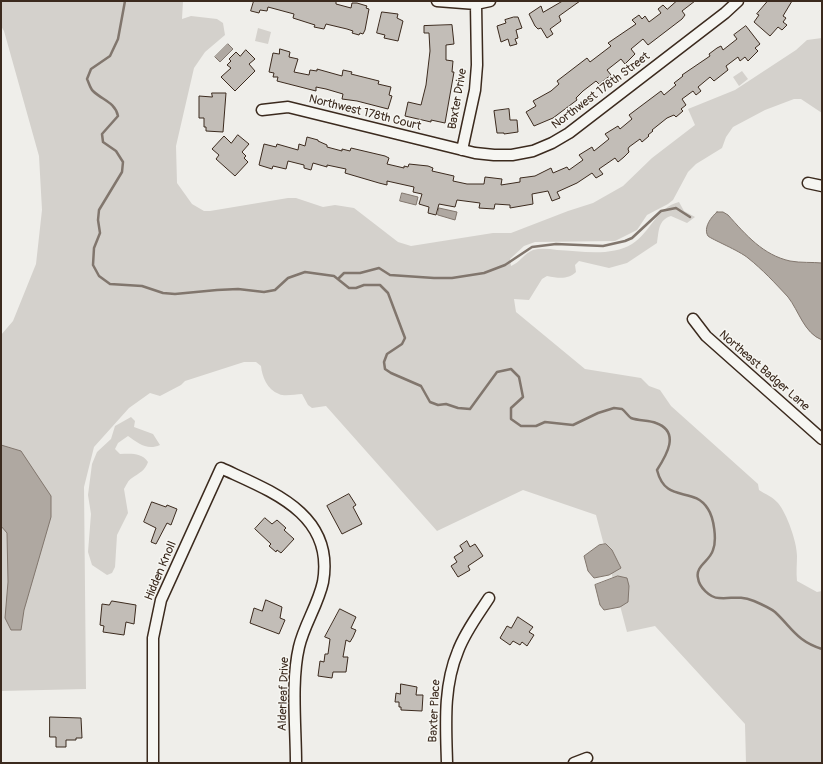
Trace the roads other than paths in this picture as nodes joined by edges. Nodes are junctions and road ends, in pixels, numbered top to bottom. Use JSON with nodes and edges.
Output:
{"nodes":[{"id":1,"x":437,"y":1,"type":"edge"},
{"id":2,"x":490,"y":1,"type":"edge"},
{"id":3,"x":738,"y":1,"type":"edge"},
{"id":4,"x":476,"y":4,"type":"junction"},
{"id":5,"x":262,"y":110,"type":"dead end"},
{"id":6,"x":462,"y":150,"type":"junction"},
{"id":7,"x":808,"y":183,"type":"dead end"},
{"id":8,"x":822,"y":186,"type":"edge"},
{"id":9,"x":693,"y":319,"type":"dead end"},
{"id":10,"x":822,"y":439,"type":"edge"},
{"id":11,"x":221,"y":468,"type":"joint"},
{"id":12,"x":489,"y":598,"type":"dead end"},
{"id":13,"x":587,"y":758,"type":"dead end"},
{"id":14,"x":153,"y":763,"type":"edge"},
{"id":15,"x":296,"y":763,"type":"edge"},
{"id":16,"x":446,"y":763,"type":"edge"},
{"id":17,"x":574,"y":763,"type":"edge"}],
"edges":[{"from":1,"to":4,"type":"street"},
{"from":2,"to":4,"type":"street"},
{"from":3,"to":6,"type":"street","name":"Northwest 178th Street"},
{"from":4,"to":6,"type":"street","name":"Baxter Drive"},
{"from":5,"to":6,"type":"street","name":"Northwest 178th Court"},
{"from":7,"to":8,"type":"street"},
{"from":9,"to":10,"type":"street","name":"Northeast Badger Lane"},
{"from":11,"to":14,"type":"street","name":"Hidden Knoll"},
{"from":11,"to":15,"type":"street","name":"Alderleaf Drive"},
{"from":12,"to":16,"type":"street","name":"Baxter Place"},
{"from":13,"to":17,"type":"street"}]}
